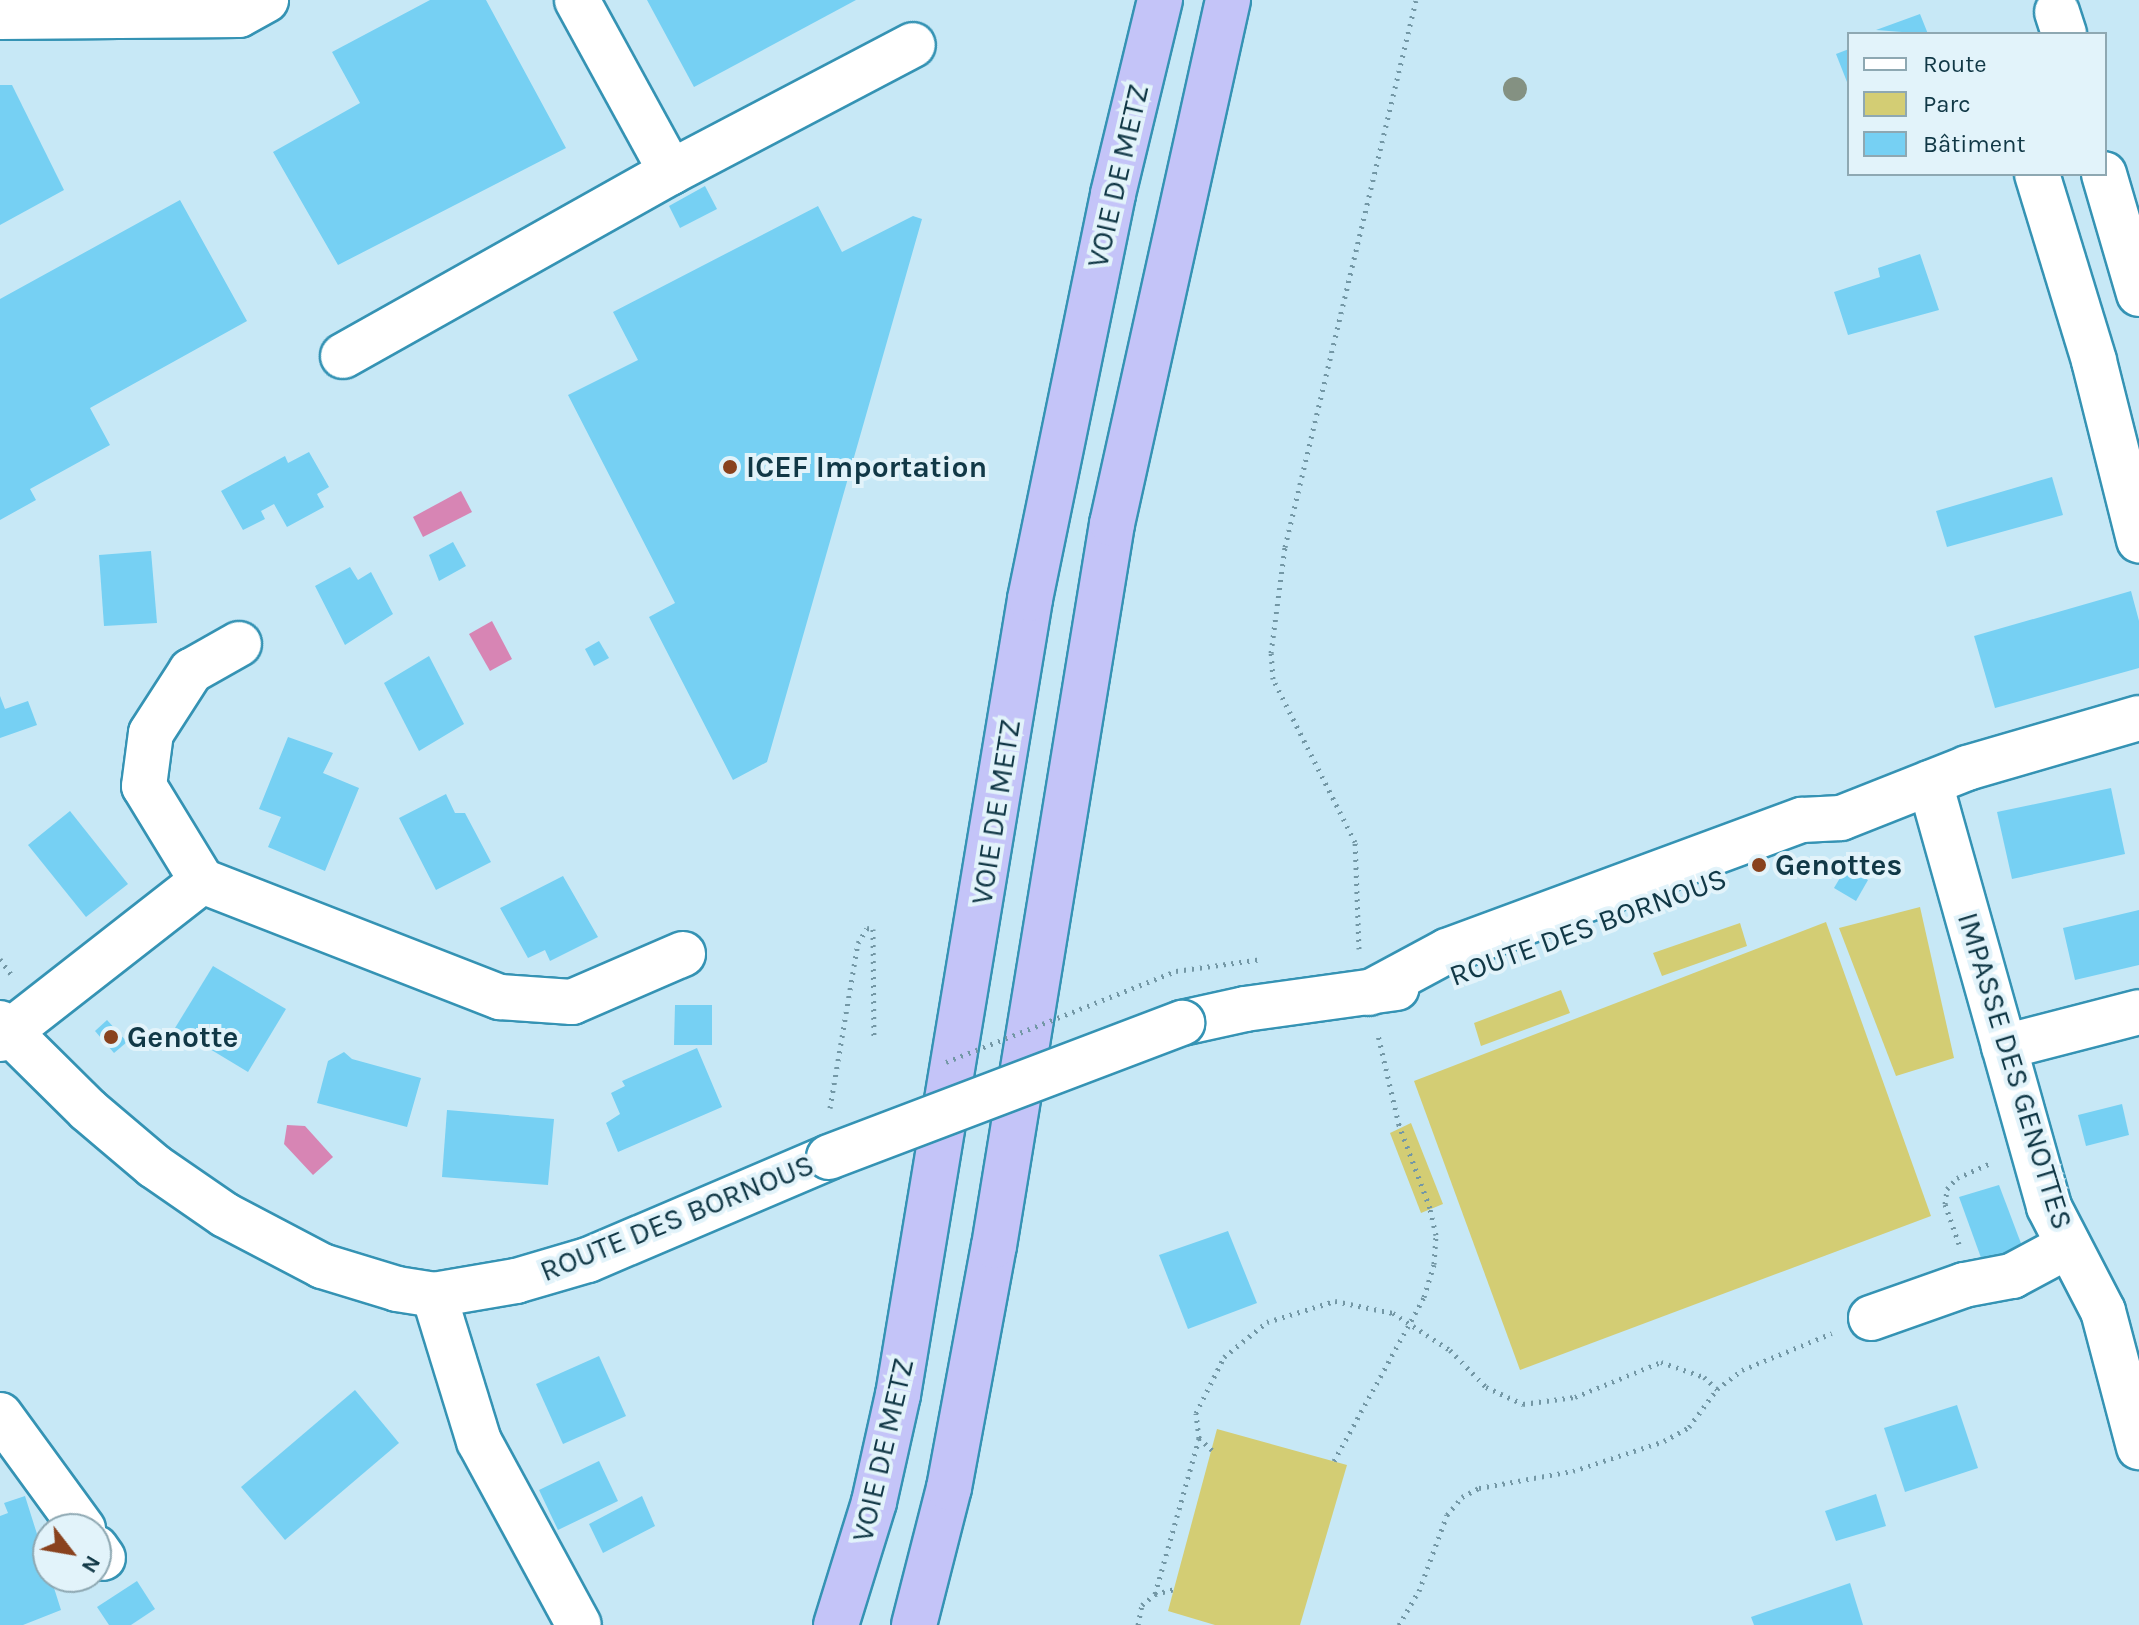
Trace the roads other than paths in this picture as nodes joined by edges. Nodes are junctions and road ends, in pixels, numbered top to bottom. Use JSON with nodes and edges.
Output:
{"nodes":[{"id":1,"x":266,"y":0,"type":"edge"},
{"id":2,"x":577,"y":0,"type":"edge"},
{"id":3,"x":1160,"y":0,"type":"edge"},
{"id":4,"x":1228,"y":0,"type":"edge"},
{"id":5,"x":0,"y":17,"type":"edge"},
{"id":6,"x":913,"y":45,"type":"dead end"},
{"id":7,"x":671,"y":172,"type":"junction"},
{"id":8,"x":2038,"y":176,"type":"edge"},
{"id":9,"x":2105,"y":176,"type":"edge"},
{"id":10,"x":2139,"y":294,"type":"edge"},
{"id":11,"x":343,"y":356,"type":"dead end"},
{"id":12,"x":2139,"y":540,"type":"edge"},
{"id":13,"x":239,"y":644,"type":"dead end"},
{"id":14,"x":2139,"y":718,"type":"edge"},
{"id":15,"x":1930,"y":783,"type":"junction"},
{"id":16,"x":202,"y":881,"type":"junction"},
{"id":17,"x":683,"y":954,"type":"dead end"},
{"id":18,"x":2139,"y":1012,"type":"edge"},
{"id":19,"x":12,"y":1027,"type":"edge"},
{"id":20,"x":2004,"y":1047,"type":"junction"},
{"id":21,"x":2068,"y":1246,"type":"junction"},
{"id":22,"x":434,"y":1295,"type":"junction"},
{"id":23,"x":1871,"y":1318,"type":"road end"},
{"id":24,"x":0,"y":1415,"type":"edge"},
{"id":25,"x":2139,"y":1447,"type":"edge"},
{"id":26,"x":71,"y":1513,"type":"edge"},
{"id":27,"x":579,"y":1625,"type":"edge"},
{"id":28,"x":836,"y":1625,"type":"edge"},
{"id":29,"x":914,"y":1625,"type":"edge"}],
"edges":[{"from":1,"to":5,"type":"street"},
{"from":2,"to":7,"type":"street"},
{"from":3,"to":28,"type":"highway","name":"VOIE DE METZ"},
{"from":4,"to":29,"type":"highway"},
{"from":6,"to":7,"type":"street"},
{"from":7,"to":11,"type":"street"},
{"from":8,"to":12,"type":"street"},
{"from":9,"to":10,"type":"street"},
{"from":13,"to":16,"type":"street"},
{"from":14,"to":15,"type":"street","name":"ROUTE DES BORNOUS"},
{"from":15,"to":20,"type":"street","name":"IMPASSE DES GENOTTES"},
{"from":15,"to":22,"type":"street","name":"ROUTE DES BORNOUS","bridge":true},
{"from":16,"to":17,"type":"street"},
{"from":16,"to":19,"type":"street"},
{"from":18,"to":20,"type":"street"},
{"from":19,"to":22,"type":"street","name":"ROUTE DES BORNOUS"},
{"from":20,"to":21,"type":"street","name":"IMPASSE DES GENOTTES"},
{"from":21,"to":23,"type":"street"},
{"from":21,"to":25,"type":"street","name":"IMPASSE DES GENOTTES"},
{"from":22,"to":27,"type":"street"},
{"from":24,"to":26,"type":"street"}]}
